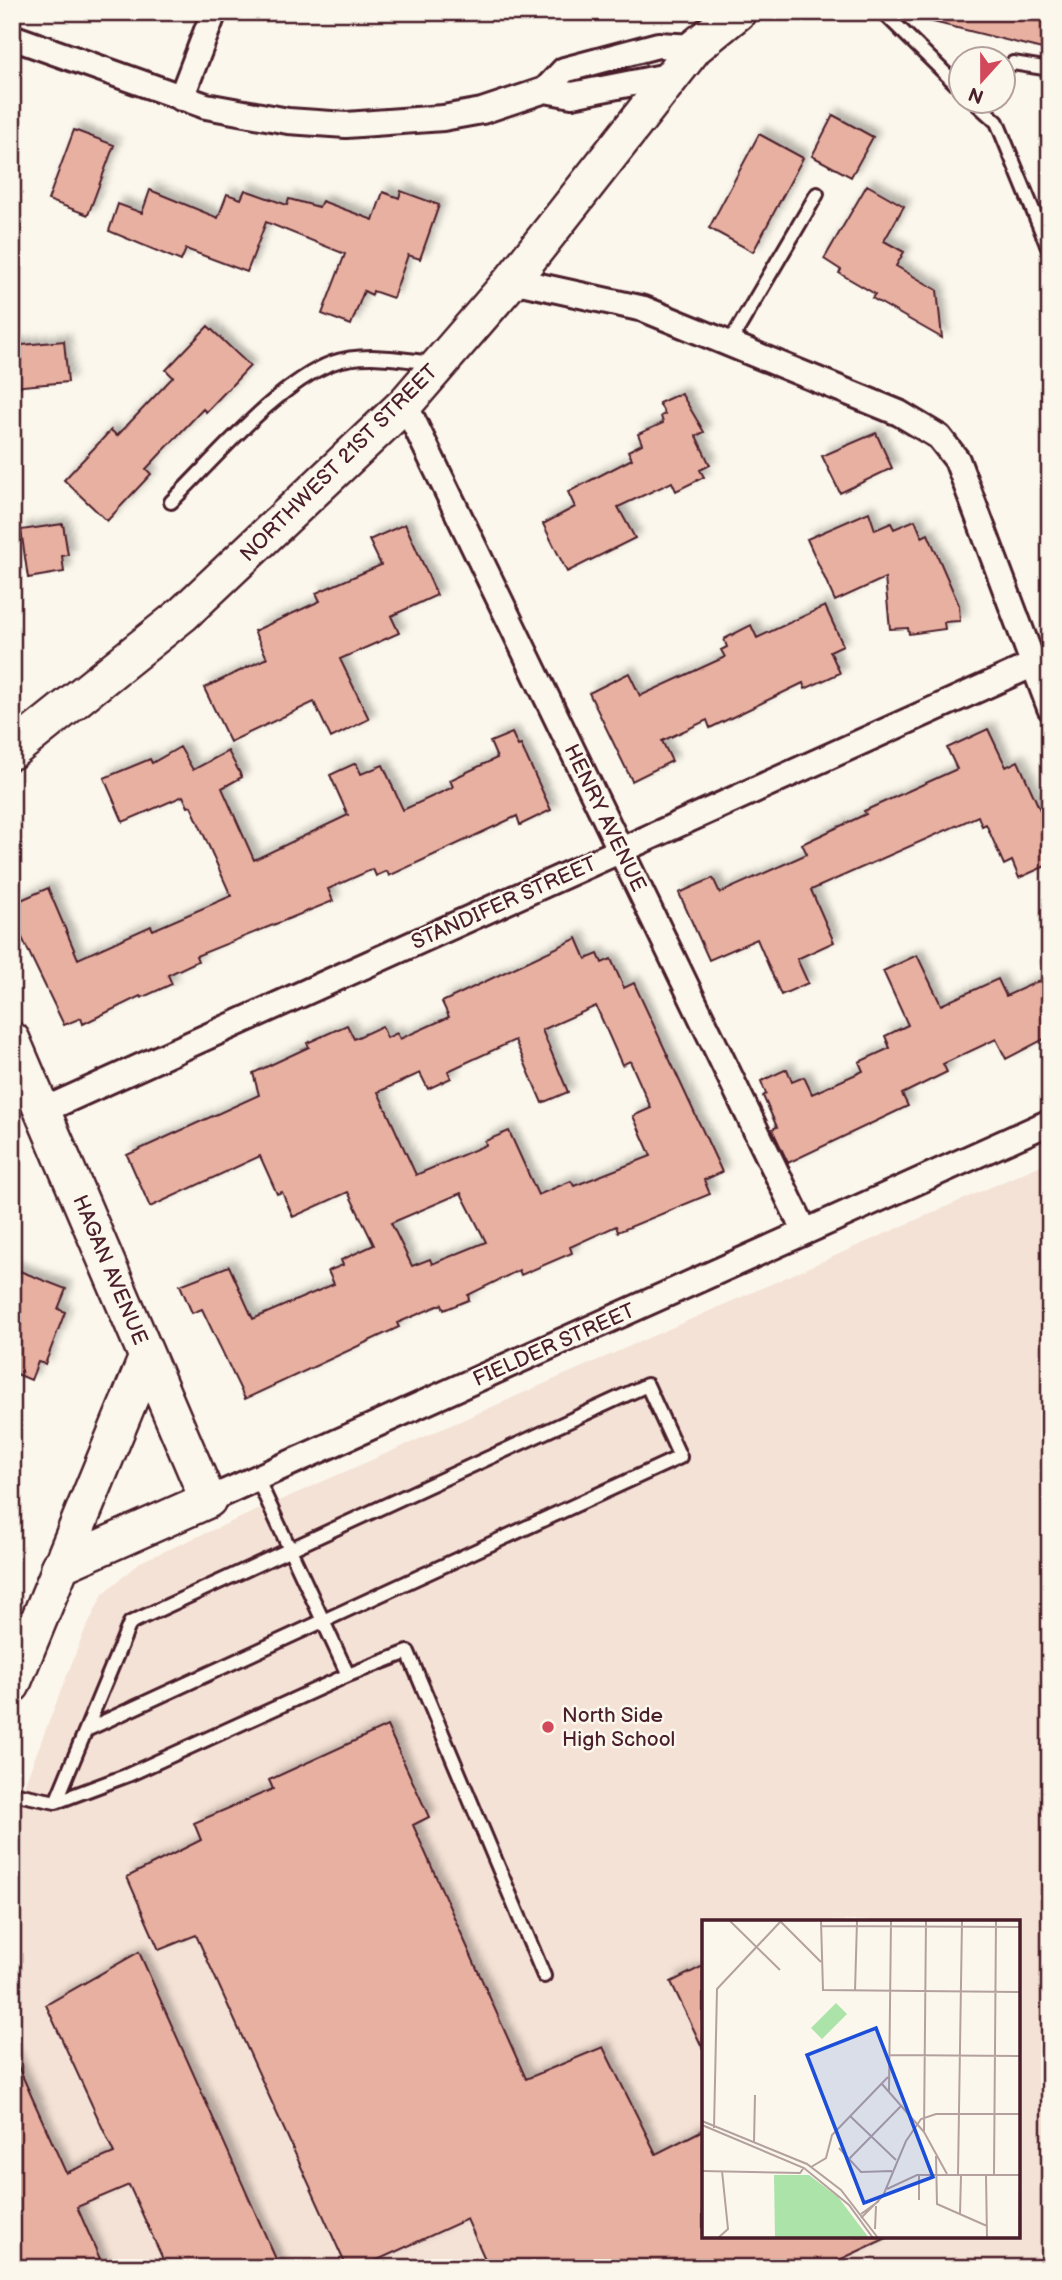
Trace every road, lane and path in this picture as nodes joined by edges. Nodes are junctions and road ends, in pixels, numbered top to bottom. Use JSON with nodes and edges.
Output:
{"nodes":[{"id":1,"x":214,"y":12,"type":"edge"},
{"id":2,"x":737,"y":12,"type":"edge"},
{"id":3,"x":883,"y":12,"type":"edge"},
{"id":4,"x":12,"y":37,"type":"edge"},
{"id":5,"x":695,"y":47,"type":"junction"},
{"id":6,"x":1016,"y":64,"type":"edge"},
{"id":7,"x":1050,"y":69,"type":"edge"},
{"id":8,"x":946,"y":73,"type":"edge"},
{"id":9,"x":673,"y":75,"type":"junction"},
{"id":10,"x":545,"y":90,"type":"junction"},
{"id":11,"x":181,"y":98,"type":"junction"},
{"id":12,"x":990,"y":116,"type":"edge"},
{"id":13,"x":817,"y":194,"type":"dead end"},
{"id":14,"x":1050,"y":252,"type":"edge"},
{"id":15,"x":512,"y":280,"type":"junction"},
{"id":16,"x":729,"y":344,"type":"junction"},
{"id":17,"x":440,"y":364,"type":"junction"},
{"id":18,"x":405,"y":404,"type":"junction"},
{"id":19,"x":171,"y":502,"type":"dead end"},
{"id":20,"x":1034,"y":664,"type":"junction"},
{"id":21,"x":1050,"y":708,"type":"edge"},
{"id":22,"x":12,"y":751,"type":"edge"},
{"id":23,"x":621,"y":850,"type":"junction"},
{"id":24,"x":12,"y":1040,"type":"edge"},
{"id":25,"x":42,"y":1111,"type":"junction"},
{"id":26,"x":1050,"y":1122,"type":"edge"},
{"id":27,"x":805,"y":1232,"type":"junction"},
{"id":28,"x":147,"y":1357,"type":"junction"},
{"id":29,"x":257,"y":1478,"type":"junction"},
{"id":30,"x":208,"y":1500,"type":"junction"},
{"id":31,"x":290,"y":1549,"type":"junction"},
{"id":32,"x":59,"y":1566,"type":"junction"},
{"id":33,"x":323,"y":1620,"type":"junction"},
{"id":34,"x":348,"y":1675,"type":"junction"},
{"id":35,"x":12,"y":1685,"type":"edge"},
{"id":36,"x":86,"y":1730,"type":"junction"},
{"id":37,"x":12,"y":1793,"type":"edge"},
{"id":38,"x":56,"y":1802,"type":"junction"},
{"id":39,"x":544,"y":1976,"type":"dead end"}],
"edges":[{"from":1,"to":11,"type":"street"},
{"from":2,"to":5,"type":"street","name":"NORTHWEST 21ST STREET"},
{"from":3,"to":8,"type":"lane"},
{"from":4,"to":11,"type":"street"},
{"from":5,"to":9,"type":"street","name":"NORTHWEST 21ST STREET"},
{"from":5,"to":10,"type":"street"},
{"from":6,"to":7,"type":"lane"},
{"from":9,"to":10,"type":"street"},
{"from":9,"to":15,"type":"street","name":"NORTHWEST 21ST STREET"},
{"from":10,"to":11,"type":"street"},
{"from":12,"to":14,"type":"lane"},
{"from":13,"to":16,"type":"lane"},
{"from":15,"to":16,"type":"street"},
{"from":15,"to":17,"type":"street","name":"NORTHWEST 21ST STREET"},
{"from":16,"to":20,"type":"street"},
{"from":17,"to":18,"type":"street","name":"NORTHWEST 21ST STREET"},
{"from":17,"to":19,"type":"lane"},
{"from":18,"to":22,"type":"street","name":"NORTHWEST 21ST STREET"},
{"from":18,"to":23,"type":"street","name":"HENRY AVENUE"},
{"from":20,"to":21,"type":"street"},
{"from":20,"to":23,"type":"street","name":"STANDIFER STREET"},
{"from":23,"to":25,"type":"street","name":"STANDIFER STREET"},
{"from":23,"to":27,"type":"street","name":"HENRY AVENUE"},
{"from":24,"to":25,"type":"street","name":"HAGAN AVENUE"},
{"from":25,"to":28,"type":"street","name":"HAGAN AVENUE"},
{"from":26,"to":27,"type":"street","name":"FIELDER STREET"},
{"from":27,"to":29,"type":"street","name":"FIELDER STREET"},
{"from":28,"to":30,"type":"street","name":"HAGAN AVENUE"},
{"from":28,"to":32,"type":"street"},
{"from":29,"to":30,"type":"street","name":"FIELDER STREET"},
{"from":29,"to":31,"type":"lane"},
{"from":30,"to":32,"type":"street","name":"FIELDER STREET"},
{"from":31,"to":33,"type":"lane"},
{"from":31,"to":33,"type":"lane"},
{"from":31,"to":36,"type":"lane"},
{"from":32,"to":35,"type":"street"},
{"from":33,"to":34,"type":"lane"},
{"from":33,"to":36,"type":"lane"},
{"from":34,"to":38,"type":"lane"},
{"from":34,"to":39,"type":"lane"},
{"from":36,"to":38,"type":"lane"},
{"from":37,"to":38,"type":"lane"}]}
